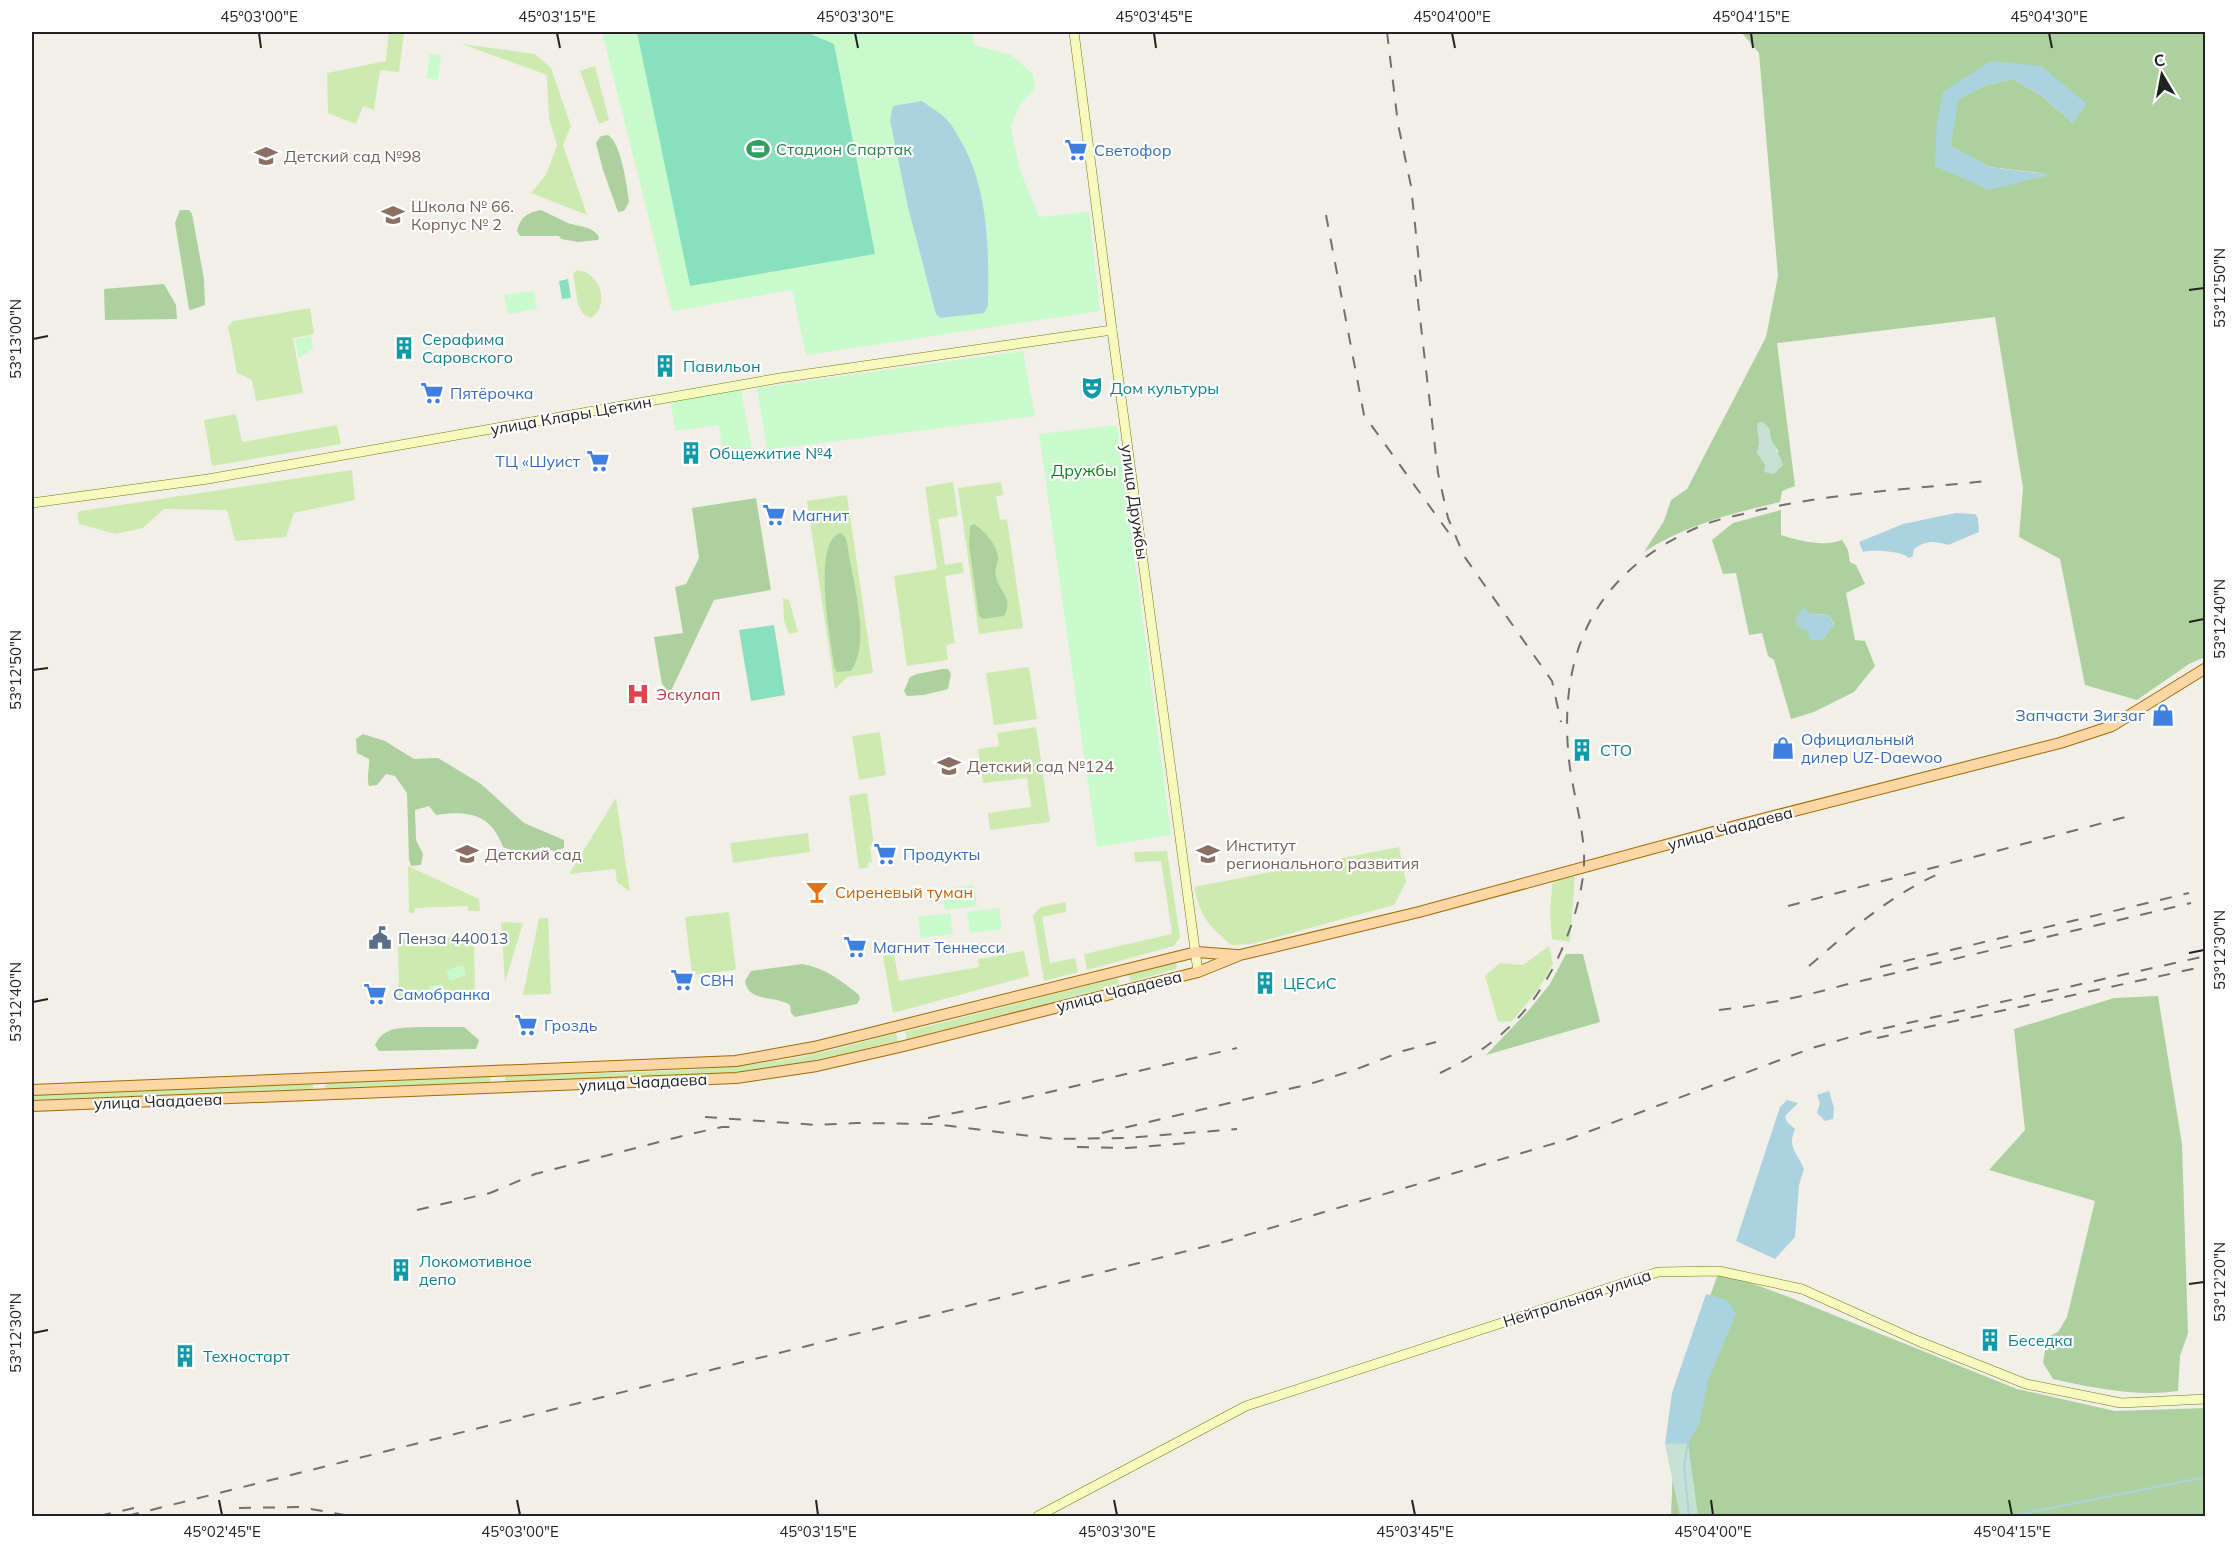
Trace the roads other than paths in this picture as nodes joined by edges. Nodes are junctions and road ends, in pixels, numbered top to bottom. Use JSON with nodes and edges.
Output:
{"nodes":[{"id":1,"x":1074,"y":32,"type":"edge"},
{"id":2,"x":1112,"y":330,"type":"junction"},
{"id":3,"x":32,"y":503,"type":"edge"},
{"id":4,"x":2205,"y":668,"type":"edge"},
{"id":5,"x":1197,"y":952,"type":"junction"},
{"id":6,"x":1240,"y":955,"type":"junction"},
{"id":7,"x":1198,"y":972,"type":"junction"},
{"id":8,"x":32,"y":1090,"type":"edge"},
{"id":9,"x":32,"y":1106,"type":"edge"},
{"id":10,"x":2205,"y":1399,"type":"edge"},
{"id":11,"x":1038,"y":1516,"type":"edge"}],
"edges":[{"from":1,"to":2,"type":"main road","name":"улица Дружбы"},
{"from":2,"to":3,"type":"main road","name":"улица Клары Цеткин"},
{"from":2,"to":5,"type":"main road","name":"улица Дружбы"},
{"from":4,"to":6,"type":"main road","name":"улица Чаадаева"},
{"from":5,"to":6,"type":"main road","name":"улица Чаадаева"},
{"from":5,"to":7,"type":"main road","name":"улица Дружбы"},
{"from":5,"to":8,"type":"main road","name":"улица Чаадаева"},
{"from":6,"to":7,"type":"main road","name":"улица Чаадаева"},
{"from":7,"to":9,"type":"main road","name":"улица Чаадаева"},
{"from":10,"to":11,"type":"main road","name":"Нейтральная улица"}]}
